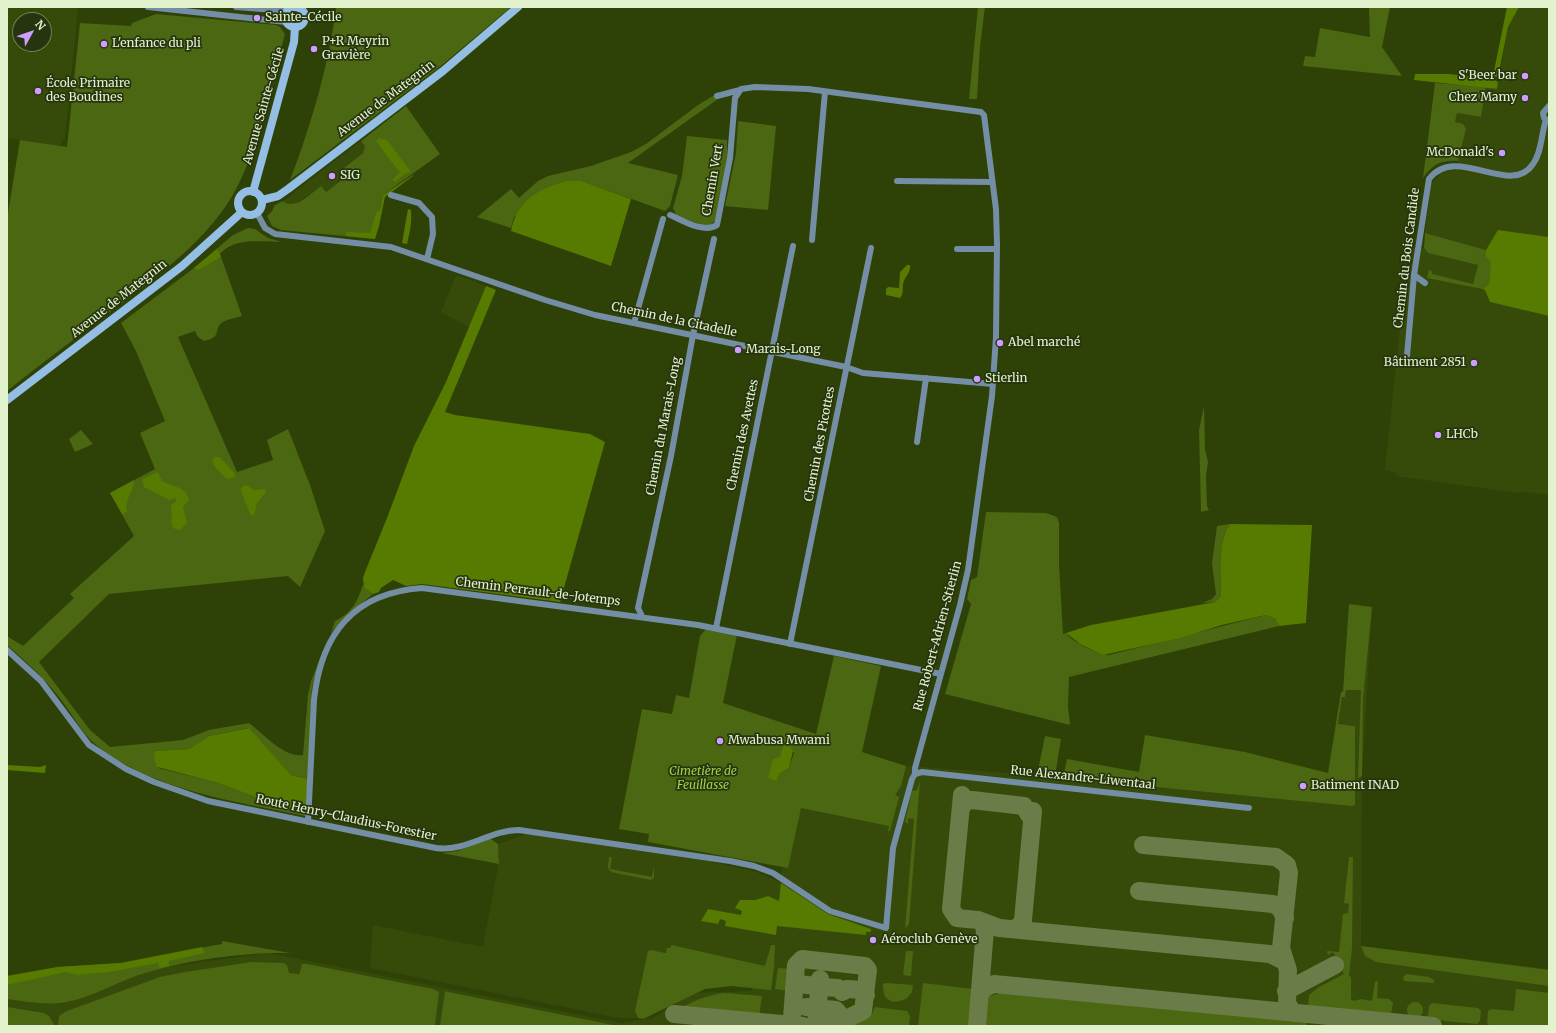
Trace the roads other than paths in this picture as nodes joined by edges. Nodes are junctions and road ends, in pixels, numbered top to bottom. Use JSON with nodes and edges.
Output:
{"nodes":[{"id":1,"x":148,"y":7,"type":"edge"},
{"id":2,"x":236,"y":7,"type":"edge"},
{"id":3,"x":518,"y":7,"type":"edge"},
{"id":4,"x":299,"y":8,"type":"edge"},
{"id":5,"x":288,"y":11,"type":"junction"},
{"id":6,"x":286,"y":22,"type":"junction"},
{"id":7,"x":295,"y":27,"type":"junction"},
{"id":8,"x":740,"y":90,"type":"junction"},
{"id":9,"x":825,"y":92,"type":"junction"},
{"id":10,"x":717,"y":96,"type":"dead end"},
{"id":11,"x":1549,"y":106,"type":"edge"},
{"id":12,"x":1548,"y":121,"type":"edge"},
{"id":13,"x":897,"y":181,"type":"dead end"},
{"id":14,"x":992,"y":182,"type":"junction"},
{"id":15,"x":253,"y":192,"type":"junction"},
{"id":16,"x":391,"y":195,"type":"dead end"},
{"id":17,"x":262,"y":200,"type":"junction"},
{"id":18,"x":242,"y":212,"type":"junction"},
{"id":19,"x":256,"y":214,"type":"junction"},
{"id":20,"x":670,"y":215,"type":"dead end"},
{"id":21,"x":663,"y":219,"type":"dead end"},
{"id":22,"x":714,"y":240,"type":"dead end"},
{"id":23,"x":812,"y":240,"type":"dead end"},
{"id":24,"x":793,"y":246,"type":"dead end"},
{"id":25,"x":871,"y":248,"type":"dead end"},
{"id":26,"x":957,"y":249,"type":"dead end"},
{"id":27,"x":997,"y":249,"type":"junction"},
{"id":28,"x":427,"y":259,"type":"junction"},
{"id":29,"x":1414,"y":275,"type":"junction"},
{"id":30,"x":1425,"y":283,"type":"dead end"},
{"id":31,"x":634,"y":323,"type":"junction"},
{"id":32,"x":693,"y":335,"type":"junction"},
{"id":33,"x":771,"y":352,"type":"junction"},
{"id":34,"x":1407,"y":356,"type":"dead end"},
{"id":35,"x":846,"y":367,"type":"junction"},
{"id":36,"x":926,"y":378,"type":"junction"},
{"id":37,"x":993,"y":384,"type":"junction"},
{"id":38,"x":7,"y":400,"type":"edge"},
{"id":39,"x":916,"y":442,"type":"dead end"},
{"id":40,"x":642,"y":616,"type":"junction"},
{"id":41,"x":716,"y":628,"type":"junction"},
{"id":42,"x":790,"y":644,"type":"junction"},
{"id":43,"x":7,"y":650,"type":"edge"},
{"id":44,"x":941,"y":674,"type":"junction"},
{"id":45,"x":915,"y":774,"type":"junction"},
{"id":46,"x":1249,"y":808,"type":"dead end"},
{"id":47,"x":308,"y":822,"type":"junction"},
{"id":48,"x":886,"y":928,"type":"joint"}],
"edges":[{"from":1,"to":6,"type":"street"},
{"from":2,"to":5,"type":"street"},
{"from":3,"to":17,"type":"main road","name":"Avenue de Mategnin"},
{"from":4,"to":5,"type":"main road"},
{"from":4,"to":7,"type":"main road"},
{"from":5,"to":6,"type":"main road"},
{"from":6,"to":7,"type":"main road"},
{"from":7,"to":15,"type":"main road","name":"Avenue Sainte-Cécile"},
{"from":8,"to":9,"type":"street"},
{"from":8,"to":10,"type":"street"},
{"from":8,"to":20,"type":"street","name":"Chemin Vert"},
{"from":9,"to":14,"type":"street","name":"Rue Robert-Adrien-Stierlin"},
{"from":9,"to":23,"type":"street"},
{"from":11,"to":12,"type":"street","name":"Chemin du Bois Candide"},
{"from":12,"to":29,"type":"street","name":"Chemin du Bois Candide"},
{"from":13,"to":14,"type":"street"},
{"from":14,"to":27,"type":"street","name":"Rue Robert-Adrien-Stierlin"},
{"from":15,"to":17,"type":"main road"},
{"from":15,"to":18,"type":"main road"},
{"from":16,"to":28,"type":"street"},
{"from":17,"to":19,"type":"main road"},
{"from":18,"to":19,"type":"main road"},
{"from":18,"to":38,"type":"main road","name":"Avenue de Mategnin"},
{"from":19,"to":28,"type":"street","name":"Chemin de la Citadelle"},
{"from":21,"to":31,"type":"street"},
{"from":22,"to":32,"type":"street","name":"Chemin du Marais-Long"},
{"from":24,"to":33,"type":"street","name":"Chemin des Avettes"},
{"from":25,"to":35,"type":"street","name":"Chemin des Picottes"},
{"from":26,"to":27,"type":"street"},
{"from":27,"to":37,"type":"street","name":"Rue Robert-Adrien-Stierlin"},
{"from":28,"to":31,"type":"street","name":"Chemin de la Citadelle"},
{"from":29,"to":30,"type":"street"},
{"from":29,"to":34,"type":"street","name":"Chemin du Bois Candide"},
{"from":31,"to":32,"type":"street","name":"Chemin de la Citadelle"},
{"from":32,"to":33,"type":"street","name":"Chemin de la Citadelle"},
{"from":32,"to":40,"type":"street","name":"Chemin du Marais-Long"},
{"from":33,"to":35,"type":"street","name":"Chemin de la Citadelle"},
{"from":33,"to":41,"type":"street","name":"Chemin des Avettes"},
{"from":35,"to":36,"type":"street","name":"Chemin de la Citadelle"},
{"from":35,"to":42,"type":"street","name":"Chemin des Picottes"},
{"from":36,"to":37,"type":"street","name":"Chemin de la Citadelle"},
{"from":36,"to":39,"type":"street"},
{"from":37,"to":44,"type":"street","name":"Rue Robert-Adrien-Stierlin"},
{"from":40,"to":41,"type":"street","name":"Chemin Perrault-de-Jotemps"},
{"from":40,"to":47,"type":"street","name":"Chemin Perrault-de-Jotemps"},
{"from":41,"to":42,"type":"street","name":"Chemin Perrault-de-Jotemps"},
{"from":42,"to":44,"type":"street","name":"Chemin Perrault-de-Jotemps"},
{"from":43,"to":47,"type":"street","name":"Route Henry-Claudius-Forestier"},
{"from":44,"to":45,"type":"street","name":"Rue Robert-Adrien-Stierlin"},
{"from":45,"to":46,"type":"street","name":"Rue Alexandre-Liwentaal"},
{"from":45,"to":48,"type":"street","name":"Rue Robert-Adrien-Stierlin"},
{"from":47,"to":48,"type":"street","name":"Route Henry-Claudius-Forestier"}]}
